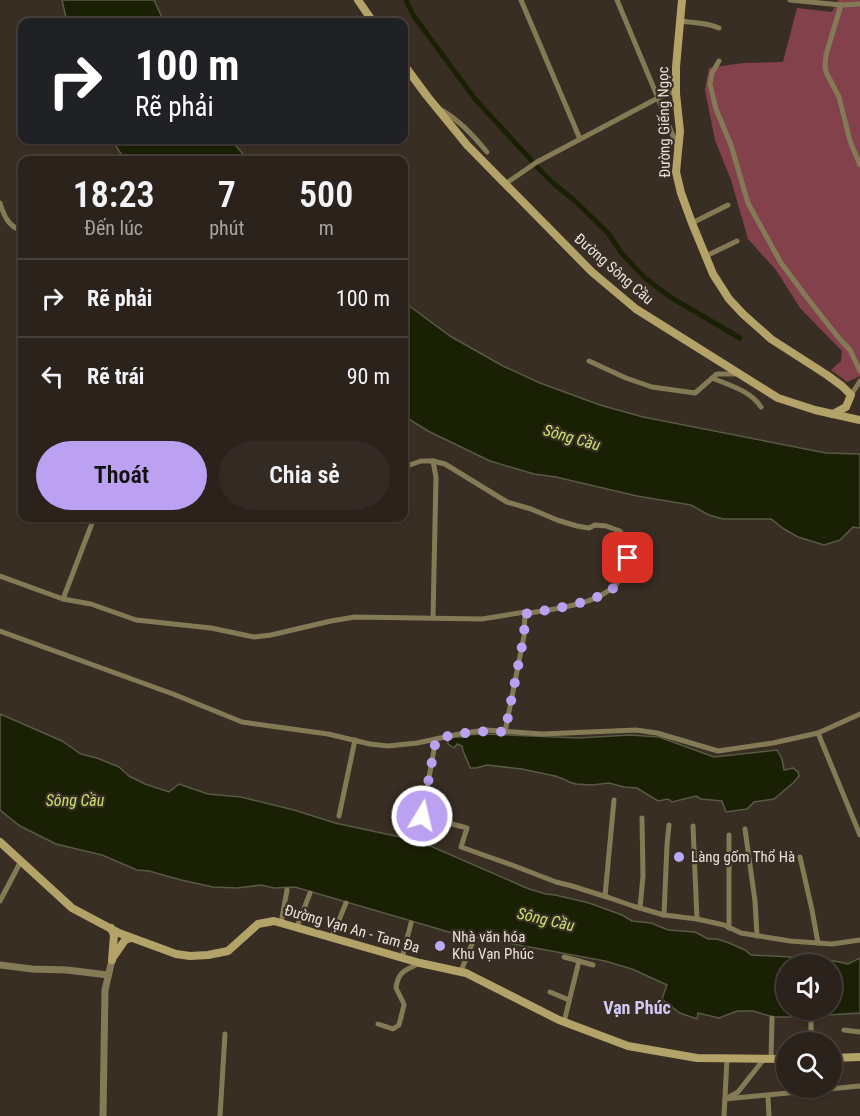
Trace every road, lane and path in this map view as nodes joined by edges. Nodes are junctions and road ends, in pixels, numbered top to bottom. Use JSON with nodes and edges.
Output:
{"nodes":[{"id":1,"x":358,"y":0,"type":"edge"},
{"id":2,"x":521,"y":0,"type":"edge"},
{"id":3,"x":617,"y":0,"type":"edge"},
{"id":4,"x":682,"y":0,"type":"edge"},
{"id":5,"x":790,"y":0,"type":"edge"},
{"id":6,"x":860,"y":4,"type":"edge"},
{"id":7,"x":841,"y":5,"type":"junction"},
{"id":8,"x":370,"y":18,"type":"edge"},
{"id":9,"x":680,"y":21,"type":"junction"},
{"id":10,"x":719,"y":28,"type":"dead end"},
{"id":11,"x":719,"y":61,"type":"dead end"},
{"id":12,"x":408,"y":70,"type":"edge"},
{"id":13,"x":676,"y":91,"type":"junction"},
{"id":14,"x":658,"y":98,"type":"junction"},
{"id":15,"x":434,"y":105,"type":"junction"},
{"id":16,"x":580,"y":139,"type":"junction"},
{"id":17,"x":678,"y":150,"type":"junction"},
{"id":18,"x":487,"y":152,"type":"dead end"},
{"id":19,"x":860,"y":165,"type":"edge"},
{"id":20,"x":505,"y":184,"type":"junction"},
{"id":21,"x":0,"y":202,"type":"edge"},
{"id":22,"x":728,"y":205,"type":"dead end"},
{"id":23,"x":692,"y":224,"type":"junction"},
{"id":24,"x":18,"y":229,"type":"edge"},
{"id":25,"x":737,"y":241,"type":"dead end"},
{"id":26,"x":706,"y":256,"type":"junction"},
{"id":27,"x":588,"y":362,"type":"dead end"},
{"id":28,"x":860,"y":370,"type":"edge"},
{"id":29,"x":740,"y":374,"type":"junction"},
{"id":30,"x":712,"y":378,"type":"junction"},
{"id":31,"x":860,"y":381,"type":"edge"},
{"id":32,"x":851,"y":394,"type":"junction"},
{"id":33,"x":761,"y":407,"type":"dead end"},
{"id":34,"x":832,"y":414,"type":"junction"},
{"id":35,"x":860,"y":420,"type":"edge"},
{"id":36,"x":433,"y":461,"type":"junction"},
{"id":37,"x":408,"y":466,"type":"edge"},
{"id":38,"x":93,"y":522,"type":"edge"},
{"id":39,"x":0,"y":576,"type":"edge"},
{"id":40,"x":63,"y":599,"type":"junction"},
{"id":41,"x":525,"y":614,"type":"junction"},
{"id":42,"x":433,"y":618,"type":"junction"},
{"id":43,"x":0,"y":631,"type":"edge"},
{"id":44,"x":860,"y":714,"type":"edge"},
{"id":45,"x":505,"y":732,"type":"junction"},
{"id":46,"x":818,"y":733,"type":"junction"},
{"id":47,"x":436,"y":739,"type":"junction"},
{"id":48,"x":355,"y":740,"type":"junction"},
{"id":49,"x":614,"y":800,"type":"dead end"},
{"id":50,"x":339,"y":816,"type":"dead end"},
{"id":51,"x":642,"y":818,"type":"dead end"},
{"id":52,"x":669,"y":825,"type":"dead end"},
{"id":53,"x":693,"y":826,"type":"dead end"},
{"id":54,"x":745,"y":829,"type":"dead end"},
{"id":55,"x":729,"y":835,"type":"dead end"},
{"id":56,"x":860,"y":835,"type":"edge"},
{"id":57,"x":0,"y":842,"type":"edge"},
{"id":58,"x":800,"y":857,"type":"dead end"},
{"id":59,"x":21,"y":861,"type":"junction"},
{"id":60,"x":287,"y":890,"type":"dead end"},
{"id":61,"x":310,"y":893,"type":"dead end"},
{"id":62,"x":605,"y":896,"type":"junction"},
{"id":63,"x":0,"y":901,"type":"edge"},
{"id":64,"x":346,"y":903,"type":"dead end"},
{"id":65,"x":640,"y":908,"type":"junction"},
{"id":66,"x":664,"y":915,"type":"junction"},
{"id":67,"x":697,"y":919,"type":"junction"},
{"id":68,"x":411,"y":922,"type":"dead end"},
{"id":69,"x":281,"y":923,"type":"junction"},
{"id":70,"x":297,"y":927,"type":"junction"},
{"id":71,"x":111,"y":928,"type":"junction"},
{"id":72,"x":729,"y":928,"type":"junction"},
{"id":73,"x":757,"y":936,"type":"junction"},
{"id":74,"x":130,"y":938,"type":"junction"},
{"id":75,"x":332,"y":938,"type":"junction"},
{"id":76,"x":474,"y":939,"type":"dead end"},
{"id":77,"x":860,"y":940,"type":"edge"},
{"id":78,"x":818,"y":943,"type":"junction"},
{"id":79,"x":564,"y":957,"type":"dead end"},
{"id":80,"x":402,"y":958,"type":"junction"},
{"id":81,"x":112,"y":960,"type":"junction"},
{"id":82,"x":579,"y":962,"type":"junction"},
{"id":83,"x":420,"y":963,"type":"junction"},
{"id":84,"x":0,"y":965,"type":"edge"},
{"id":85,"x":593,"y":965,"type":"dead end"},
{"id":86,"x":461,"y":971,"type":"junction"},
{"id":87,"x":108,"y":975,"type":"junction"},
{"id":88,"x":550,"y":992,"type":"dead end"},
{"id":89,"x":570,"y":1000,"type":"junction"},
{"id":90,"x":772,"y":1018,"type":"dead end"},
{"id":91,"x":564,"y":1022,"type":"junction"},
{"id":92,"x":811,"y":1022,"type":"dead end"},
{"id":93,"x":378,"y":1024,"type":"dead end"},
{"id":94,"x":844,"y":1030,"type":"dead end"},
{"id":95,"x":812,"y":1032,"type":"edge"},
{"id":96,"x":860,"y":1032,"type":"edge"},
{"id":97,"x":225,"y":1034,"type":"dead end"},
{"id":98,"x":860,"y":1057,"type":"edge"},
{"id":99,"x":842,"y":1058,"type":"edge"},
{"id":100,"x":726,"y":1059,"type":"junction"},
{"id":101,"x":750,"y":1059,"type":"junction"},
{"id":102,"x":768,"y":1059,"type":"junction"},
{"id":103,"x":776,"y":1059,"type":"edge"},
{"id":104,"x":756,"y":1069,"type":"junction"},
{"id":105,"x":860,"y":1086,"type":"edge"},
{"id":106,"x":768,"y":1096,"type":"junction"},
{"id":107,"x":725,"y":1099,"type":"junction"},
{"id":108,"x":103,"y":1116,"type":"edge"},
{"id":109,"x":220,"y":1116,"type":"edge"},
{"id":110,"x":724,"y":1116,"type":"edge"},
{"id":111,"x":769,"y":1116,"type":"edge"}],
"edges":[{"from":1,"to":8,"type":"main road"},
{"from":2,"to":16,"type":"street"},
{"from":3,"to":14,"type":"street"},
{"from":4,"to":9,"type":"main road","name":"Đường Giếng Ngọc"},
{"from":5,"to":7,"type":"street"},
{"from":6,"to":7,"type":"street"},
{"from":7,"to":19,"type":"street"},
{"from":9,"to":10,"type":"street"},
{"from":9,"to":13,"type":"main road","name":"Đường Giếng Ngọc"},
{"from":11,"to":28,"type":"street"},
{"from":12,"to":15,"type":"main road","name":"Đường Sông Cầu"},
{"from":13,"to":14,"type":"street"},
{"from":13,"to":17,"type":"main road","name":"Đường Giếng Ngọc"},
{"from":14,"to":16,"type":"street"},
{"from":14,"to":17,"type":"street"},
{"from":15,"to":18,"type":"street"},
{"from":15,"to":20,"type":"main road","name":"Đường Sông Cầu"},
{"from":16,"to":20,"type":"street"},
{"from":17,"to":23,"type":"main road","name":"Đường Giếng Ngọc"},
{"from":20,"to":29,"type":"main road","name":"Đường Sông Cầu"},
{"from":21,"to":24,"type":"street"},
{"from":22,"to":23,"type":"street"},
{"from":23,"to":26,"type":"main road","name":"Đường Giếng Ngọc"},
{"from":25,"to":26,"type":"street"},
{"from":26,"to":32,"type":"main road","name":"Đường Giếng Ngọc"},
{"from":27,"to":30,"type":"street"},
{"from":29,"to":30,"type":"street"},
{"from":29,"to":34,"type":"main road","name":"Đường Sông Cầu"},
{"from":30,"to":33,"type":"street"},
{"from":31,"to":32,"type":"street"},
{"from":32,"to":34,"type":"main road"},
{"from":34,"to":35,"type":"main road","name":"Đường Sông Cầu"},
{"from":36,"to":37,"type":"street"},
{"from":36,"to":41,"type":"street"},
{"from":36,"to":42,"type":"street"},
{"from":38,"to":40,"type":"street"},
{"from":39,"to":40,"type":"street"},
{"from":40,"to":42,"type":"street"},
{"from":41,"to":42,"type":"street"},
{"from":41,"to":45,"type":"street"},
{"from":43,"to":48,"type":"street"},
{"from":44,"to":46,"type":"street"},
{"from":45,"to":46,"type":"street"},
{"from":45,"to":47,"type":"street"},
{"from":46,"to":56,"type":"street"},
{"from":47,"to":48,"type":"street"},
{"from":47,"to":62,"type":"street"},
{"from":48,"to":50,"type":"street"},
{"from":49,"to":62,"type":"street"},
{"from":51,"to":65,"type":"street"},
{"from":52,"to":66,"type":"street"},
{"from":53,"to":67,"type":"street"},
{"from":54,"to":73,"type":"street"},
{"from":55,"to":72,"type":"street"},
{"from":57,"to":59,"type":"main road"},
{"from":58,"to":78,"type":"street"},
{"from":59,"to":63,"type":"street"},
{"from":59,"to":71,"type":"main road"},
{"from":60,"to":69,"type":"street"},
{"from":61,"to":70,"type":"street"},
{"from":62,"to":65,"type":"street"},
{"from":64,"to":75,"type":"street"},
{"from":65,"to":66,"type":"street"},
{"from":66,"to":67,"type":"street"},
{"from":67,"to":72,"type":"street"},
{"from":68,"to":80,"type":"street"},
{"from":69,"to":70,"type":"main road","name":"Đường Vạn An - Tam Đa"},
{"from":69,"to":74,"type":"main road","name":"Đường Vạn An - Tam Đa"},
{"from":70,"to":75,"type":"main road","name":"Đường Vạn An - Tam Đa"},
{"from":71,"to":74,"type":"main road"},
{"from":71,"to":81,"type":"main road"},
{"from":72,"to":73,"type":"street"},
{"from":73,"to":78,"type":"street"},
{"from":74,"to":81,"type":"main road"},
{"from":75,"to":80,"type":"main road","name":"Đường Vạn An - Tam Đa"},
{"from":76,"to":86,"type":"street"},
{"from":77,"to":78,"type":"street"},
{"from":79,"to":82,"type":"street"},
{"from":80,"to":83,"type":"main road","name":"Đường Vạn An - Tam Đa"},
{"from":81,"to":87,"type":"street"},
{"from":82,"to":85,"type":"street"},
{"from":82,"to":89,"type":"street"},
{"from":83,"to":86,"type":"main road","name":"Đường Vạn An - Tam Đa"},
{"from":83,"to":93,"type":"street"},
{"from":84,"to":87,"type":"street"},
{"from":86,"to":91,"type":"main road","name":"Đường Vạn An - Tam Đa"},
{"from":87,"to":108,"type":"street"},
{"from":88,"to":89,"type":"street"},
{"from":89,"to":91,"type":"street"},
{"from":90,"to":102,"type":"street"},
{"from":91,"to":100,"type":"main road","name":"Đường Vạn An - Tam Đa"},
{"from":92,"to":95,"type":"street"},
{"from":94,"to":96,"type":"street"},
{"from":97,"to":109,"type":"street"},
{"from":98,"to":99,"type":"main road"},
{"from":100,"to":101,"type":"main road","name":"Đường Vạn An - Tam Đa"},
{"from":100,"to":107,"type":"street"},
{"from":101,"to":102,"type":"main road","name":"Đường Vạn An - Tam Đa"},
{"from":101,"to":104,"type":"street"},
{"from":102,"to":103,"type":"main road","name":"Đường Vạn An - Tam Đa"},
{"from":102,"to":104,"type":"street"},
{"from":104,"to":107,"type":"street"},
{"from":105,"to":106,"type":"street"},
{"from":106,"to":107,"type":"street"},
{"from":106,"to":111,"type":"street"},
{"from":107,"to":110,"type":"street"}]}
